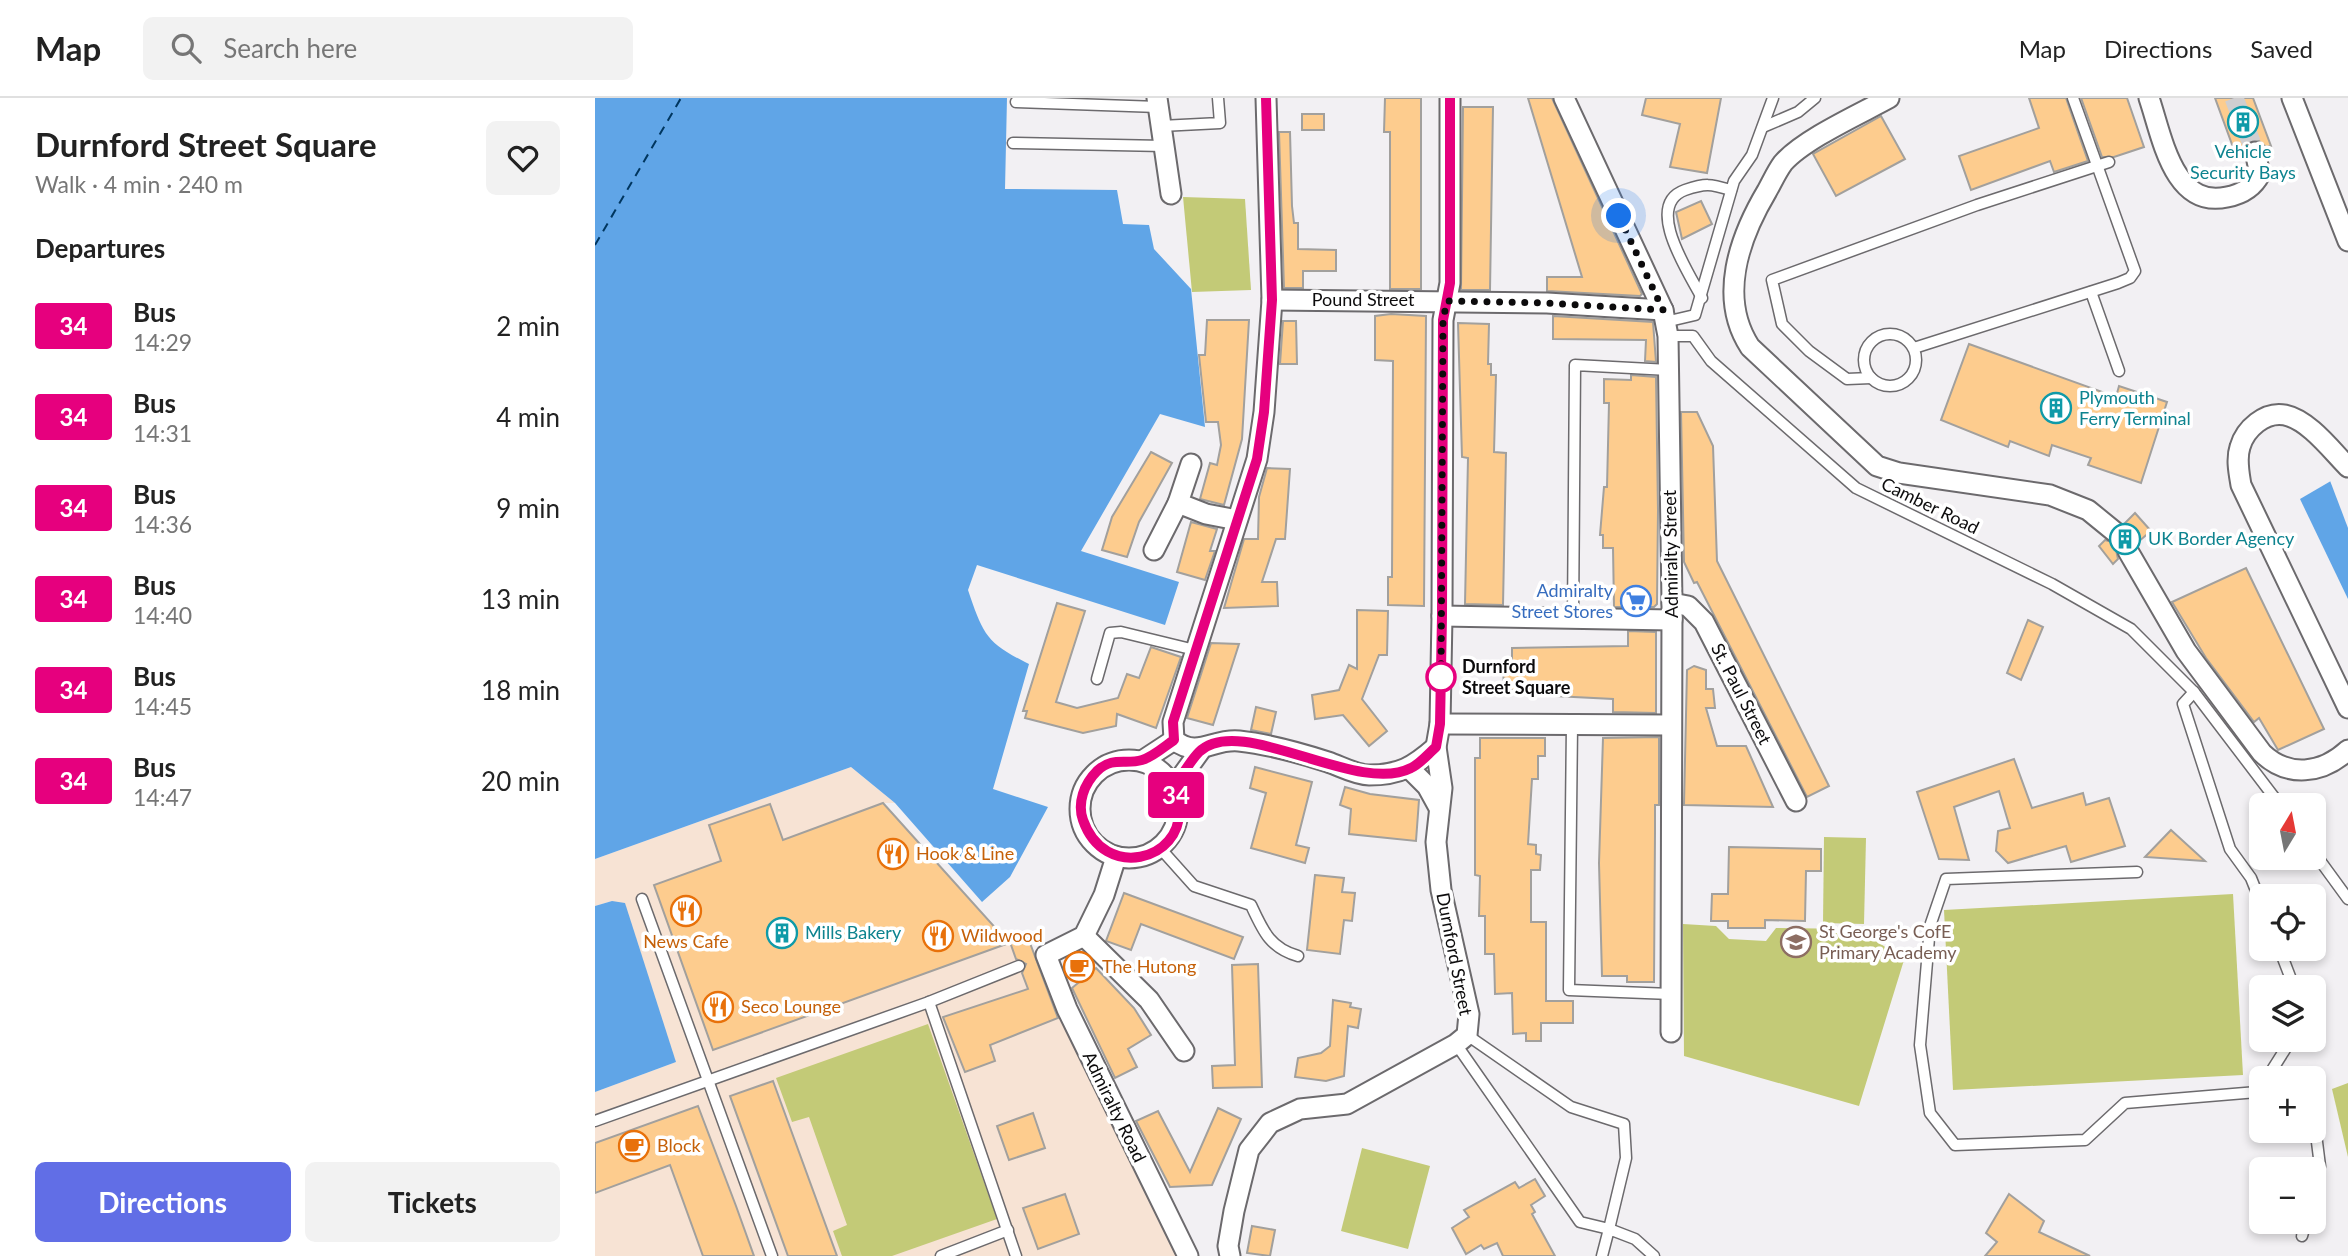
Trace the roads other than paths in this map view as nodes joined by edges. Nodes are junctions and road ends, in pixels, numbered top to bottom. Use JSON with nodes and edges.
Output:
{"nodes":[{"id":1,"x":1218,"y":98,"type":"edge"},
{"id":2,"x":1266,"y":98,"type":"edge"},
{"id":3,"x":1450,"y":98,"type":"edge"},
{"id":4,"x":1564,"y":98,"type":"edge"},
{"id":5,"x":1773,"y":98,"type":"edge"},
{"id":6,"x":1815,"y":98,"type":"edge"},
{"id":7,"x":1889,"y":98,"type":"edge"},
{"id":8,"x":2073,"y":98,"type":"edge"},
{"id":9,"x":2149,"y":98,"type":"edge"},
{"id":10,"x":2292,"y":98,"type":"edge"},
{"id":11,"x":1016,"y":102,"type":"dead end"},
{"id":12,"x":1159,"y":110,"type":"edge"},
{"id":13,"x":1763,"y":127,"type":"junction"},
{"id":14,"x":1013,"y":144,"type":"dead end"},
{"id":15,"x":1164,"y":146,"type":"junction"},
{"id":16,"x":2255,"y":152,"type":"tunnel mouth"},
{"id":17,"x":2109,"y":162,"type":"dead end"},
{"id":18,"x":2098,"y":167,"type":"junction"},
{"id":19,"x":1731,"y":190,"type":"junction"},
{"id":20,"x":1171,"y":194,"type":"dead end"},
{"id":21,"x":2348,"y":241,"type":"edge"},
{"id":22,"x":2091,"y":292,"type":"junction"},
{"id":23,"x":1702,"y":298,"type":"junction"},
{"id":24,"x":1272,"y":300,"type":"junction"},
{"id":25,"x":1447,"y":301,"type":"junction"},
{"id":26,"x":1665,"y":323,"type":"junction"},
{"id":27,"x":1914,"y":348,"type":"junction"},
{"id":28,"x":1669,"y":370,"type":"junction"},
{"id":29,"x":2119,"y":371,"type":"dead end"},
{"id":30,"x":1871,"y":378,"type":"junction"},
{"id":31,"x":1191,"y":464,"type":"dead end"},
{"id":32,"x":2348,"y":467,"type":"edge"},
{"id":33,"x":1178,"y":503,"type":"junction"},
{"id":34,"x":1237,"y":520,"type":"junction"},
{"id":35,"x":2115,"y":531,"type":"dead end"},
{"id":36,"x":1154,"y":550,"type":"dead end"},
{"id":37,"x":2128,"y":551,"type":"dead end"},
{"id":38,"x":1672,"y":612,"type":"junction"},
{"id":39,"x":1442,"y":616,"type":"junction"},
{"id":40,"x":1573,"y":618,"type":"junction"},
{"id":41,"x":1195,"y":650,"type":"junction"},
{"id":42,"x":1097,"y":679,"type":"dead end"},
{"id":43,"x":2194,"y":692,"type":"junction"},
{"id":44,"x":2348,"y":708,"type":"edge"},
{"id":45,"x":1440,"y":724,"type":"junction"},
{"id":46,"x":1573,"y":725,"type":"junction"},
{"id":47,"x":1671,"y":725,"type":"junction"},
{"id":48,"x":1174,"y":740,"type":"junction"},
{"id":49,"x":1436,"y":747,"type":"junction"},
{"id":50,"x":2348,"y":750,"type":"edge"},
{"id":51,"x":1200,"y":751,"type":"junction"},
{"id":52,"x":1142,"y":761,"type":"junction"},
{"id":53,"x":1410,"y":769,"type":"junction"},
{"id":54,"x":1174,"y":787,"type":"junction"},
{"id":55,"x":2271,"y":793,"type":"edge"},
{"id":56,"x":1796,"y":801,"type":"dead end"},
{"id":57,"x":1439,"y":806,"type":"junction"},
{"id":58,"x":1160,"y":848,"type":"junction"},
{"id":59,"x":1116,"y":857,"type":"junction"},
{"id":60,"x":2326,"y":869,"type":"edge"},
{"id":61,"x":2137,"y":872,"type":"dead end"},
{"id":62,"x":2253,"y":884,"type":"edge"},
{"id":63,"x":642,"y":899,"type":"dead end"},
{"id":64,"x":2348,"y":899,"type":"edge"},
{"id":65,"x":1084,"y":936,"type":"junction"},
{"id":66,"x":1298,"y":956,"type":"dead end"},
{"id":67,"x":1019,"y":966,"type":"dead end"},
{"id":68,"x":1671,"y":994,"type":"junction"},
{"id":69,"x":929,"y":1002,"type":"junction"},
{"id":70,"x":1671,"y":1032,"type":"dead end"},
{"id":71,"x":1462,"y":1040,"type":"junction"},
{"id":72,"x":1184,"y":1051,"type":"dead end"},
{"id":73,"x":708,"y":1079,"type":"junction"},
{"id":74,"x":2249,"y":1093,"type":"edge"},
{"id":75,"x":595,"y":1121,"type":"edge"},
{"id":76,"x":1609,"y":1229,"type":"junction"},
{"id":77,"x":1008,"y":1230,"type":"junction"},
{"id":78,"x":772,"y":1256,"type":"edge"},
{"id":79,"x":941,"y":1256,"type":"edge"},
{"id":80,"x":1016,"y":1256,"type":"edge"},
{"id":81,"x":1188,"y":1256,"type":"edge"},
{"id":82,"x":1230,"y":1256,"type":"edge"},
{"id":83,"x":1602,"y":1256,"type":"edge"},
{"id":84,"x":1654,"y":1256,"type":"edge"}],
"edges":[{"from":1,"to":12,"type":"lane"},
{"from":2,"to":24,"type":"street"},
{"from":3,"to":25,"type":"street","name":"Durnford Street"},
{"from":4,"to":26,"type":"street","name":"Admiralty Street"},
{"from":5,"to":13,"type":"lane"},
{"from":6,"to":13,"type":"lane"},
{"from":7,"to":35,"type":"street"},
{"from":8,"to":18,"type":"lane"},
{"from":9,"to":16,"type":"street"},
{"from":10,"to":21,"type":"street"},
{"from":11,"to":12,"type":"lane"},
{"from":12,"to":15,"type":"street"},
{"from":13,"to":19,"type":"lane"},
{"from":14,"to":15,"type":"lane"},
{"from":15,"to":20,"type":"street"},
{"from":17,"to":18,"type":"lane"},
{"from":18,"to":22,"type":"lane"},
{"from":18,"to":30,"type":"lane"},
{"from":19,"to":23,"type":"lane"},
{"from":19,"to":23,"type":"lane"},
{"from":22,"to":27,"type":"lane"},
{"from":22,"to":29,"type":"lane"},
{"from":23,"to":26,"type":"lane"},
{"from":24,"to":25,"type":"street","name":"Pound Street"},
{"from":24,"to":34,"type":"street"},
{"from":25,"to":26,"type":"street","name":"Pound Street"},
{"from":25,"to":39,"type":"street","name":"Durnford Street"},
{"from":26,"to":28,"type":"street","name":"Admiralty Street"},
{"from":26,"to":43,"type":"lane","name":"Camber Road"},
{"from":27,"to":30,"type":"lane"},
{"from":27,"to":30,"type":"lane"},
{"from":28,"to":38,"type":"street","name":"Admiralty Street"},
{"from":28,"to":40,"type":"lane"},
{"from":31,"to":33,"type":"street"},
{"from":32,"to":44,"type":"street"},
{"from":33,"to":34,"type":"street"},
{"from":33,"to":36,"type":"street"},
{"from":34,"to":41,"type":"street"},
{"from":37,"to":50,"type":"street"},
{"from":38,"to":40,"type":"street"},
{"from":38,"to":47,"type":"street","name":"Admiralty Street"},
{"from":38,"to":56,"type":"street","name":"St. Paul Street"},
{"from":39,"to":40,"type":"street"},
{"from":39,"to":45,"type":"street","name":"Durnford Street"},
{"from":41,"to":42,"type":"lane"},
{"from":41,"to":48,"type":"street"},
{"from":43,"to":55,"type":"lane","name":"Camber Road"},
{"from":43,"to":62,"type":"lane"},
{"from":45,"to":46,"type":"street"},
{"from":45,"to":49,"type":"street","name":"Durnford Street"},
{"from":46,"to":47,"type":"street"},
{"from":46,"to":68,"type":"lane"},
{"from":47,"to":68,"type":"street","name":"Admiralty Street"},
{"from":48,"to":51,"type":"street"},
{"from":48,"to":52,"type":"street"},
{"from":49,"to":53,"type":"street"},
{"from":49,"to":57,"type":"street","name":"Durnford Street"},
{"from":51,"to":53,"type":"street"},
{"from":51,"to":54,"type":"street"},
{"from":52,"to":54,"type":"street"},
{"from":52,"to":59,"type":"street"},
{"from":53,"to":57,"type":"street"},
{"from":54,"to":58,"type":"street"},
{"from":57,"to":71,"type":"street","name":"Durnford Street"},
{"from":58,"to":59,"type":"street"},
{"from":58,"to":66,"type":"lane"},
{"from":59,"to":65,"type":"street"},
{"from":60,"to":64,"type":"lane"},
{"from":61,"to":74,"type":"lane"},
{"from":63,"to":73,"type":"lane"},
{"from":65,"to":72,"type":"street"},
{"from":65,"to":81,"type":"street","name":"Admiralty Road"},
{"from":67,"to":69,"type":"lane"},
{"from":68,"to":70,"type":"street","name":"Admiralty Street"},
{"from":69,"to":73,"type":"lane"},
{"from":69,"to":77,"type":"lane"},
{"from":71,"to":76,"type":"lane"},
{"from":71,"to":76,"type":"lane"},
{"from":71,"to":82,"type":"street"},
{"from":73,"to":75,"type":"lane"},
{"from":73,"to":78,"type":"lane"},
{"from":76,"to":83,"type":"lane"},
{"from":76,"to":84,"type":"lane"},
{"from":77,"to":79,"type":"lane"},
{"from":77,"to":80,"type":"lane"}]}
